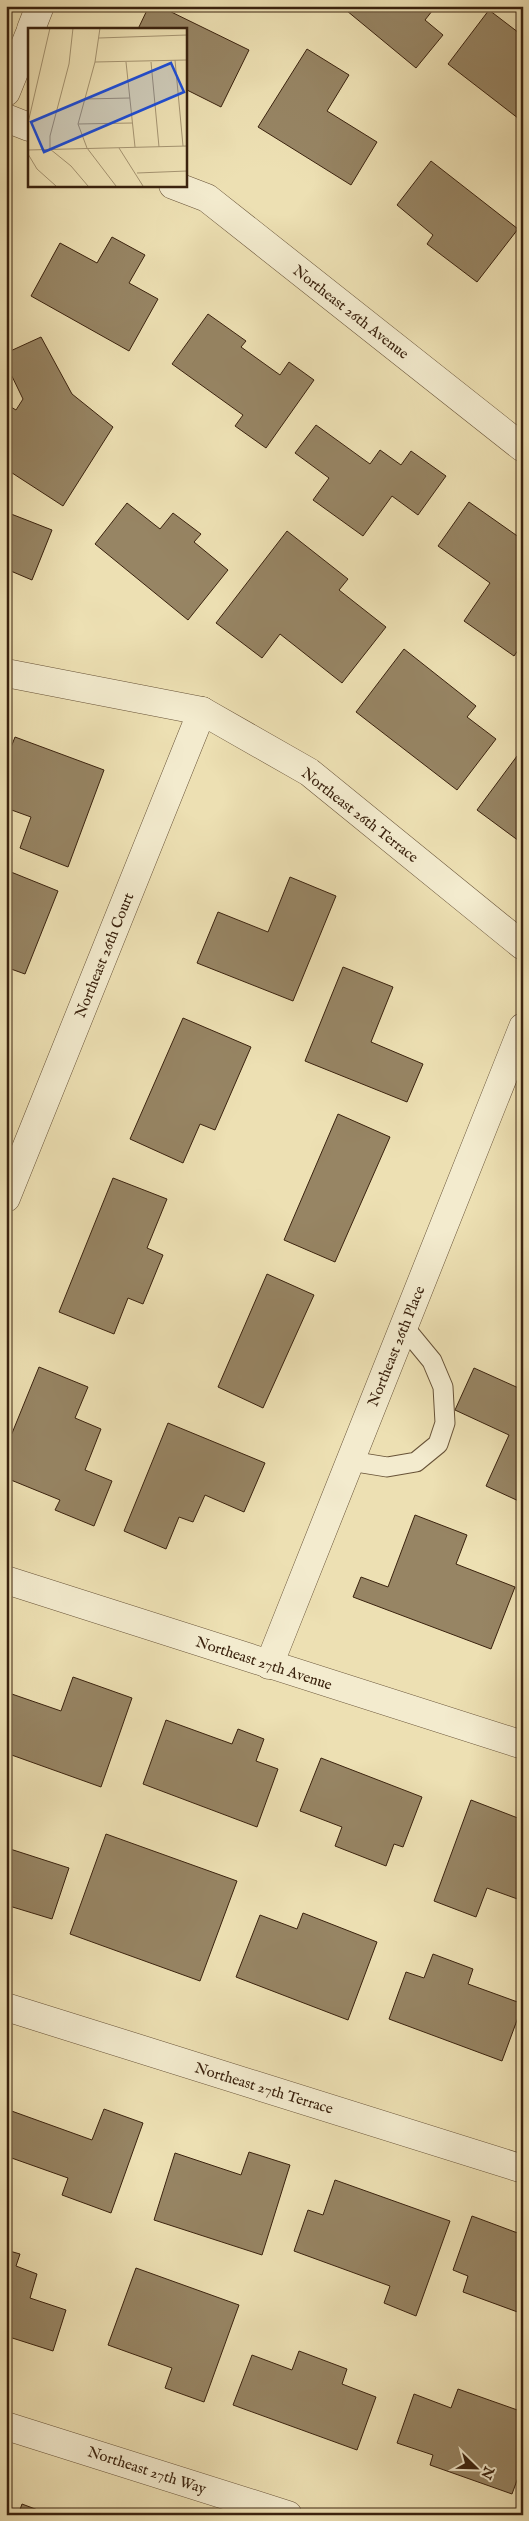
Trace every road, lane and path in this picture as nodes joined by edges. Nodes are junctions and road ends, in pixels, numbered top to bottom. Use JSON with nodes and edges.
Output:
{"nodes":[{"id":1,"x":40,"y":6,"type":"edge"},
{"id":2,"x":31,"y":28,"type":"edge"},
{"id":3,"x":28,"y":37,"type":"edge"},
{"id":4,"x":6,"y":92,"type":"edge"},
{"id":5,"x":6,"y":118,"type":"edge"},
{"id":6,"x":28,"y":127,"type":"edge"},
{"id":7,"x":176,"y":186,"type":"edge"},
{"id":8,"x":523,"y":448,"type":"edge"},
{"id":9,"x":6,"y":673,"type":"edge"},
{"id":10,"x":202,"y":711,"type":"junction"},
{"id":11,"x":523,"y":946,"type":"edge"},
{"id":12,"x":523,"y":1027,"type":"edge"},
{"id":13,"x":6,"y":1198,"type":"edge"},
{"id":14,"x":404,"y":1326,"type":"junction"},
{"id":15,"x":350,"y":1461,"type":"junction"},
{"id":16,"x":6,"y":1580,"type":"edge"},
{"id":17,"x":269,"y":1666,"type":"junction"},
{"id":18,"x":523,"y":1745,"type":"edge"},
{"id":19,"x":6,"y":2007,"type":"edge"},
{"id":20,"x":523,"y":2169,"type":"edge"},
{"id":21,"x":6,"y":2426,"type":"edge"},
{"id":22,"x":288,"y":2515,"type":"edge"}],
"edges":[{"from":1,"to":2,"type":"street"},
{"from":3,"to":4,"type":"street"},
{"from":5,"to":6,"type":"street"},
{"from":7,"to":8,"type":"street","name":"Northeast 26th Avenue"},
{"from":9,"to":10,"type":"street","name":"Northeast 26th Terrace"},
{"from":10,"to":11,"type":"street","name":"Northeast 26th Terrace"},
{"from":10,"to":13,"type":"street","name":"Northeast 26th Court"},
{"from":12,"to":14,"type":"street","name":"Northeast 26th Place"},
{"from":14,"to":15,"type":"street","name":"Northeast 26th Place"},
{"from":14,"to":15,"type":"lane"},
{"from":15,"to":17,"type":"street","name":"Northeast 26th Place"},
{"from":16,"to":17,"type":"street","name":"Northeast 27th Avenue"},
{"from":17,"to":18,"type":"street","name":"Northeast 27th Avenue"},
{"from":19,"to":20,"type":"street","name":"Northeast 27th Terrace"},
{"from":21,"to":22,"type":"street","name":"Northeast 27th Way"}]}
